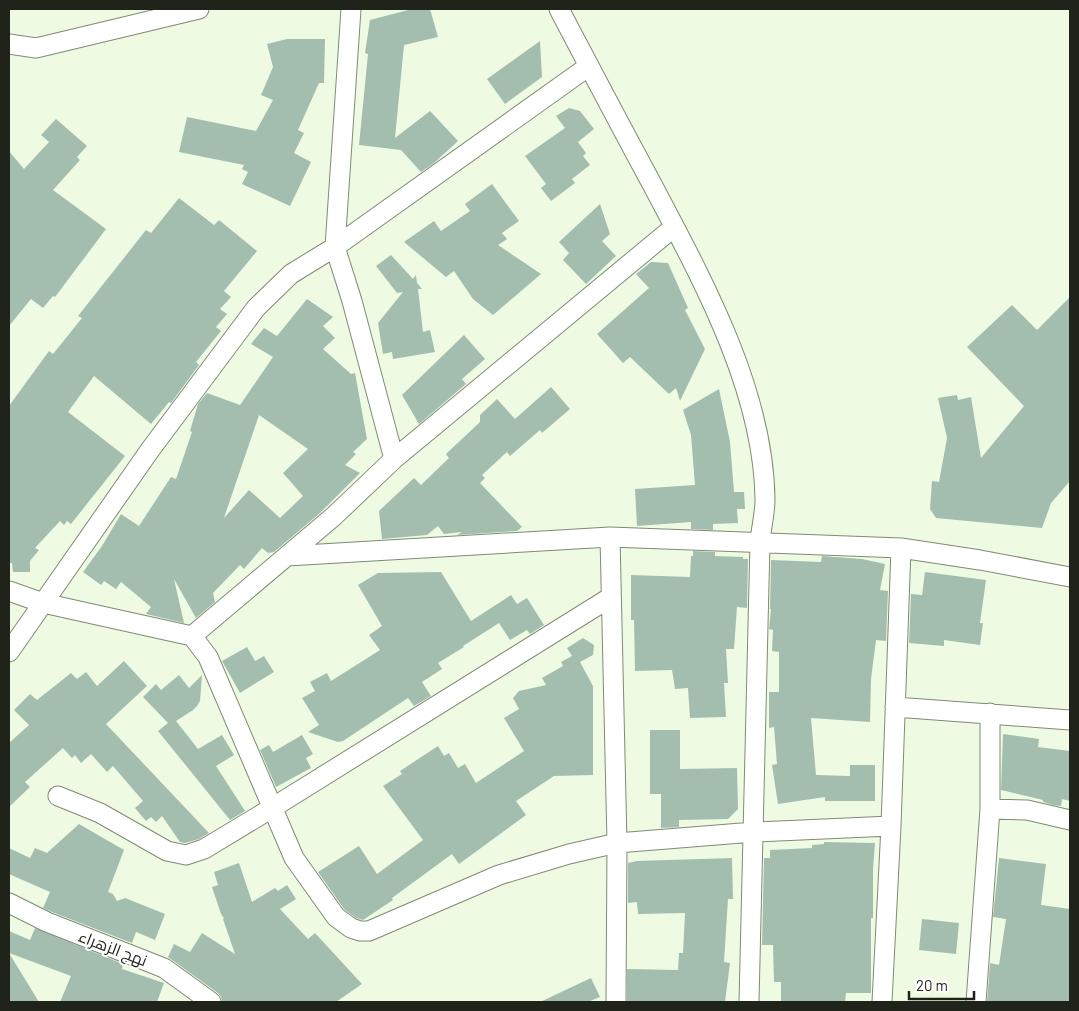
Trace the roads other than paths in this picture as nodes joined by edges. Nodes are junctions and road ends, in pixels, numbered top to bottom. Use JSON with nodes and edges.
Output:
{"nodes":[{"id":1,"x":199,"y":9,"type":"edge"},
{"id":2,"x":351,"y":9,"type":"edge"},
{"id":3,"x":559,"y":9,"type":"edge"},
{"id":4,"x":9,"y":44,"type":"edge"},
{"id":5,"x":589,"y":66,"type":"junction"},
{"id":6,"x":674,"y":227,"type":"junction"},
{"id":7,"x":335,"y":247,"type":"junction"},
{"id":8,"x":394,"y":459,"type":"junction"},
{"id":9,"x":610,"y":537,"type":"junction"},
{"id":10,"x":760,"y":542,"type":"junction"},
{"id":11,"x":901,"y":548,"type":"junction"},
{"id":12,"x":287,"y":556,"type":"junction"},
{"id":13,"x":1070,"y":577,"type":"edge"},
{"id":14,"x":9,"y":591,"type":"edge"},
{"id":15,"x":611,"y":597,"type":"junction"},
{"id":16,"x":43,"y":603,"type":"junction"},
{"id":17,"x":192,"y":636,"type":"junction"},
{"id":18,"x":9,"y":652,"type":"edge"},
{"id":19,"x":895,"y":707,"type":"junction"},
{"id":20,"x":990,"y":713,"type":"junction"},
{"id":21,"x":1070,"y":720,"type":"edge"},
{"id":22,"x":58,"y":796,"type":"dead end"},
{"id":23,"x":272,"y":808,"type":"junction"},
{"id":24,"x":990,"y":809,"type":"junction"},
{"id":25,"x":1070,"y":820,"type":"edge"},
{"id":26,"x":891,"y":826,"type":"junction"},
{"id":27,"x":754,"y":832,"type":"junction"},
{"id":28,"x":617,"y":843,"type":"junction"},
{"id":29,"x":9,"y":903,"type":"edge"},
{"id":30,"x":211,"y":1002,"type":"edge"},
{"id":31,"x":616,"y":1002,"type":"edge"},
{"id":32,"x":749,"y":1002,"type":"edge"},
{"id":33,"x":882,"y":1002,"type":"edge"},
{"id":34,"x":976,"y":1002,"type":"edge"}],
"edges":[{"from":1,"to":4,"type":"street"},
{"from":2,"to":7,"type":"street"},
{"from":3,"to":5,"type":"street"},
{"from":5,"to":6,"type":"street"},
{"from":5,"to":7,"type":"street"},
{"from":6,"to":8,"type":"street"},
{"from":6,"to":10,"type":"street"},
{"from":7,"to":8,"type":"street"},
{"from":7,"to":16,"type":"street"},
{"from":8,"to":12,"type":"street"},
{"from":9,"to":10,"type":"street"},
{"from":9,"to":12,"type":"street"},
{"from":9,"to":15,"type":"street"},
{"from":10,"to":11,"type":"street"},
{"from":10,"to":27,"type":"street"},
{"from":11,"to":13,"type":"street"},
{"from":11,"to":19,"type":"street"},
{"from":12,"to":17,"type":"street"},
{"from":14,"to":16,"type":"street"},
{"from":15,"to":23,"type":"street"},
{"from":15,"to":28,"type":"street"},
{"from":16,"to":17,"type":"street"},
{"from":16,"to":18,"type":"street"},
{"from":17,"to":23,"type":"street"},
{"from":19,"to":20,"type":"street"},
{"from":19,"to":26,"type":"street"},
{"from":20,"to":21,"type":"street"},
{"from":20,"to":24,"type":"street"},
{"from":22,"to":23,"type":"street"},
{"from":23,"to":28,"type":"street"},
{"from":24,"to":25,"type":"street"},
{"from":24,"to":34,"type":"street"},
{"from":26,"to":27,"type":"street"},
{"from":26,"to":33,"type":"street"},
{"from":27,"to":28,"type":"street"},
{"from":27,"to":32,"type":"street"},
{"from":28,"to":31,"type":"street"},
{"from":29,"to":30,"type":"street","name":"نهج الزهراء"}]}
